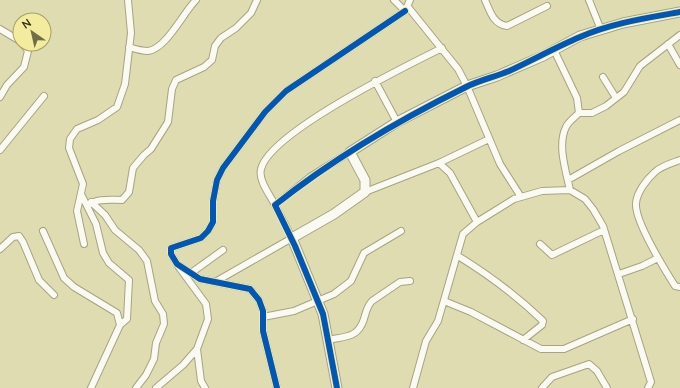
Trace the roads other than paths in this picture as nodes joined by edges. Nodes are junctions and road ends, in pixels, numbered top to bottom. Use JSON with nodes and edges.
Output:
{"nodes":[{"id":1,"x":128,"y":0,"type":"edge"},
{"id":2,"x":196,"y":0,"type":"edge"},
{"id":3,"x":257,"y":0,"type":"edge"},
{"id":4,"x":394,"y":0,"type":"edge"},
{"id":5,"x":410,"y":0,"type":"edge"},
{"id":6,"x":485,"y":0,"type":"edge"},
{"id":7,"x":589,"y":0,"type":"edge"},
{"id":8,"x":548,"y":6,"type":"dead end"},
{"id":9,"x":406,"y":9,"type":"junction"},
{"id":10,"x":680,"y":12,"type":"edge"},
{"id":11,"x":0,"y":29,"type":"edge"},
{"id":12,"x":601,"y":30,"type":"junction"},
{"id":13,"x":680,"y":35,"type":"edge"},
{"id":14,"x":12,"y":36,"type":"edge"},
{"id":15,"x":668,"y":44,"type":"junction"},
{"id":16,"x":129,"y":48,"type":"junction"},
{"id":17,"x":442,"y":48,"type":"junction"},
{"id":18,"x":554,"y":50,"type":"junction"},
{"id":19,"x":28,"y":52,"type":"edge"},
{"id":20,"x":680,"y":65,"type":"edge"},
{"id":21,"x":603,"y":78,"type":"dead end"},
{"id":22,"x":376,"y":81,"type":"junction"},
{"id":23,"x":467,"y":86,"type":"junction"},
{"id":24,"x":44,"y":96,"type":"dead end"},
{"id":25,"x":0,"y":97,"type":"edge"},
{"id":26,"x":616,"y":98,"type":"junction"},
{"id":27,"x":579,"y":112,"type":"junction"},
{"id":28,"x":680,"y":120,"type":"edge"},
{"id":29,"x":397,"y":122,"type":"junction"},
{"id":30,"x":489,"y":139,"type":"junction"},
{"id":31,"x":0,"y":150,"type":"edge"},
{"id":32,"x":350,"y":152,"type":"junction"},
{"id":33,"x":680,"y":160,"type":"edge"},
{"id":34,"x":440,"y":163,"type":"junction"},
{"id":35,"x":568,"y":180,"type":"junction"},
{"id":36,"x":570,"y":190,"type":"junction"},
{"id":37,"x":365,"y":192,"type":"junction"},
{"id":38,"x":81,"y":194,"type":"junction"},
{"id":39,"x":521,"y":197,"type":"junction"},
{"id":40,"x":89,"y":204,"type":"junction"},
{"id":41,"x":275,"y":205,"type":"junction"},
{"id":42,"x":478,"y":222,"type":"junction"},
{"id":43,"x":604,"y":230,"type":"junction"},
{"id":44,"x":43,"y":231,"type":"dead end"},
{"id":45,"x":401,"y":231,"type":"dead end"},
{"id":46,"x":292,"y":238,"type":"junction"},
{"id":47,"x":84,"y":244,"type":"dead end"},
{"id":48,"x":540,"y":244,"type":"dead end"},
{"id":49,"x":0,"y":249,"type":"edge"},
{"id":50,"x":223,"y":250,"type":"dead end"},
{"id":51,"x":458,"y":256,"type":"junction"},
{"id":52,"x":658,"y":258,"type":"junction"},
{"id":53,"x":177,"y":264,"type":"junction"},
{"id":54,"x":191,"y":273,"type":"junction"},
{"id":55,"x":619,"y":274,"type":"junction"},
{"id":56,"x":410,"y":281,"type":"dead end"},
{"id":57,"x":215,"y":282,"type":"junction"},
{"id":58,"x":680,"y":287,"type":"edge"},
{"id":59,"x":54,"y":295,"type":"dead end"},
{"id":60,"x":444,"y":301,"type":"junction"},
{"id":61,"x":318,"y":302,"type":"junction"},
{"id":62,"x":263,"y":317,"type":"junction"},
{"id":63,"x":633,"y":319,"type":"junction"},
{"id":64,"x":120,"y":325,"type":"junction"},
{"id":65,"x":328,"y":340,"type":"junction"},
{"id":66,"x":523,"y":340,"type":"junction"},
{"id":67,"x":197,"y":349,"type":"junction"},
{"id":68,"x":91,"y":388,"type":"edge"},
{"id":69,"x":136,"y":388,"type":"edge"},
{"id":70,"x":156,"y":388,"type":"edge"},
{"id":71,"x":205,"y":388,"type":"edge"},
{"id":72,"x":277,"y":388,"type":"edge"},
{"id":73,"x":337,"y":388,"type":"edge"},
{"id":74,"x":413,"y":388,"type":"edge"},
{"id":75,"x":542,"y":388,"type":"edge"},
{"id":76,"x":607,"y":388,"type":"edge"},
{"id":77,"x":648,"y":388,"type":"edge"}],
"edges":[{"from":1,"to":16,"type":"street"},
{"from":2,"to":16,"type":"street"},
{"from":3,"to":40,"type":"street"},
{"from":4,"to":9,"type":"street"},
{"from":5,"to":9,"type":"street"},
{"from":6,"to":8,"type":"street"},
{"from":7,"to":12,"type":"street"},
{"from":9,"to":17,"type":"street"},
{"from":9,"to":53,"type":"street"},
{"from":10,"to":12,"type":"street"},
{"from":11,"to":14,"type":"street"},
{"from":12,"to":18,"type":"street"},
{"from":13,"to":15,"type":"street"},
{"from":15,"to":20,"type":"street"},
{"from":15,"to":26,"type":"street"},
{"from":16,"to":38,"type":"street"},
{"from":17,"to":22,"type":"street"},
{"from":17,"to":23,"type":"street"},
{"from":18,"to":23,"type":"street"},
{"from":18,"to":27,"type":"street"},
{"from":19,"to":25,"type":"street"},
{"from":21,"to":26,"type":"street"},
{"from":22,"to":29,"type":"street"},
{"from":22,"to":41,"type":"street"},
{"from":23,"to":29,"type":"street"},
{"from":23,"to":30,"type":"street"},
{"from":24,"to":31,"type":"street"},
{"from":26,"to":27,"type":"street"},
{"from":27,"to":35,"type":"street"},
{"from":28,"to":35,"type":"street"},
{"from":29,"to":32,"type":"street"},
{"from":30,"to":34,"type":"street"},
{"from":30,"to":39,"type":"street"},
{"from":32,"to":37,"type":"street"},
{"from":32,"to":41,"type":"street"},
{"from":33,"to":52,"type":"street"},
{"from":34,"to":37,"type":"street"},
{"from":34,"to":42,"type":"street"},
{"from":35,"to":36,"type":"street"},
{"from":36,"to":39,"type":"street"},
{"from":36,"to":43,"type":"street"},
{"from":37,"to":46,"type":"street"},
{"from":38,"to":40,"type":"street"},
{"from":38,"to":47,"type":"street"},
{"from":39,"to":42,"type":"street"},
{"from":40,"to":64,"type":"street"},
{"from":40,"to":69,"type":"street"},
{"from":41,"to":46,"type":"street"},
{"from":42,"to":51,"type":"street"},
{"from":43,"to":48,"type":"street"},
{"from":43,"to":55,"type":"street"},
{"from":44,"to":64,"type":"street"},
{"from":45,"to":61,"type":"street"},
{"from":46,"to":57,"type":"street"},
{"from":46,"to":61,"type":"street"},
{"from":49,"to":59,"type":"street"},
{"from":50,"to":54,"type":"street"},
{"from":51,"to":60,"type":"street"},
{"from":51,"to":66,"type":"street"},
{"from":52,"to":55,"type":"street"},
{"from":52,"to":58,"type":"street"},
{"from":53,"to":54,"type":"street"},
{"from":53,"to":67,"type":"street"},
{"from":54,"to":57,"type":"street"},
{"from":55,"to":63,"type":"street"},
{"from":56,"to":65,"type":"street"},
{"from":57,"to":62,"type":"street"},
{"from":60,"to":66,"type":"street"},
{"from":60,"to":74,"type":"street"},
{"from":61,"to":62,"type":"street"},
{"from":61,"to":65,"type":"street"},
{"from":62,"to":72,"type":"street"},
{"from":63,"to":66,"type":"street"},
{"from":63,"to":77,"type":"street"},
{"from":64,"to":68,"type":"street"},
{"from":65,"to":73,"type":"street"},
{"from":67,"to":70,"type":"street"},
{"from":67,"to":71,"type":"street"},
{"from":75,"to":76,"type":"street"}]}
